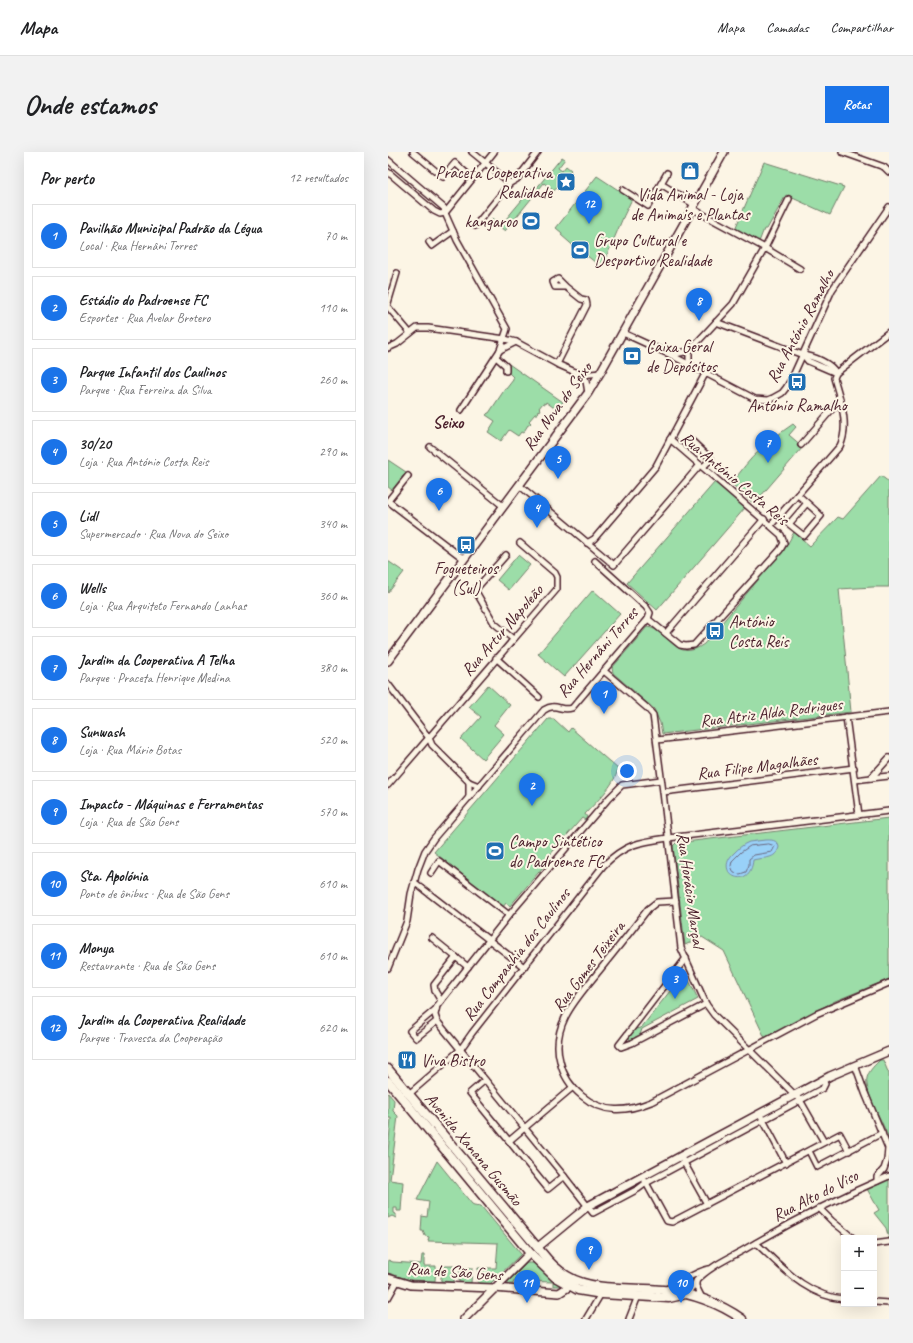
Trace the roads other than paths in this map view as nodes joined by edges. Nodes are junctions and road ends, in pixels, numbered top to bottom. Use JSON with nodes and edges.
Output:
{"nodes":[{"id":1,"x":413,"y":152,"type":"edge"},
{"id":2,"x":472,"y":152,"type":"edge"},
{"id":3,"x":494,"y":152,"type":"edge"},
{"id":4,"x":538,"y":152,"type":"edge"},
{"id":5,"x":724,"y":152,"type":"edge"},
{"id":6,"x":842,"y":152,"type":"edge"},
{"id":7,"x":388,"y":160,"type":"edge"},
{"id":8,"x":485,"y":163,"type":"junction"},
{"id":9,"x":388,"y":172,"type":"edge"},
{"id":10,"x":889,"y":172,"type":"edge"},
{"id":11,"x":667,"y":173,"type":"dead end"},
{"id":12,"x":472,"y":178,"type":"junction"},
{"id":13,"x":510,"y":183,"type":"junction"},
{"id":14,"x":660,"y":184,"type":"junction"},
{"id":15,"x":623,"y":190,"type":"dead end"},
{"id":16,"x":789,"y":199,"type":"dead end"},
{"id":17,"x":694,"y":207,"type":"junction"},
{"id":18,"x":889,"y":207,"type":"edge"},
{"id":19,"x":445,"y":213,"type":"junction"},
{"id":20,"x":475,"y":226,"type":"dead end"},
{"id":21,"x":453,"y":231,"type":"junction"},
{"id":22,"x":428,"y":242,"type":"dead end"},
{"id":23,"x":765,"y":248,"type":"junction"},
{"id":24,"x":800,"y":269,"type":"dead end"},
{"id":25,"x":397,"y":274,"type":"dead end"},
{"id":26,"x":566,"y":287,"type":"dead end"},
{"id":27,"x":388,"y":303,"type":"edge"},
{"id":28,"x":388,"y":307,"type":"edge"},
{"id":29,"x":716,"y":322,"type":"junction"},
{"id":30,"x":623,"y":332,"type":"junction"},
{"id":31,"x":889,"y":332,"type":"edge"},
{"id":32,"x":410,"y":333,"type":"junction"},
{"id":33,"x":505,"y":339,"type":"junction"},
{"id":34,"x":516,"y":342,"type":"junction"},
{"id":35,"x":388,"y":348,"type":"edge"},
{"id":36,"x":500,"y":350,"type":"junction"},
{"id":37,"x":689,"y":351,"type":"junction"},
{"id":38,"x":670,"y":355,"type":"junction"},
{"id":39,"x":803,"y":355,"type":"junction"},
{"id":40,"x":496,"y":357,"type":"junction"},
{"id":41,"x":557,"y":364,"type":"junction"},
{"id":42,"x":689,"y":364,"type":"junction"},
{"id":43,"x":506,"y":371,"type":"dead end"},
{"id":44,"x":836,"y":373,"type":"junction"},
{"id":45,"x":600,"y":374,"type":"junction"},
{"id":46,"x":705,"y":374,"type":"junction"},
{"id":47,"x":582,"y":375,"type":"junction"},
{"id":48,"x":588,"y":392,"type":"junction"},
{"id":49,"x":840,"y":400,"type":"junction"},
{"id":50,"x":461,"y":410,"type":"dead end"},
{"id":51,"x":670,"y":439,"type":"junction"},
{"id":52,"x":693,"y":442,"type":"dead end"},
{"id":53,"x":801,"y":445,"type":"dead end"},
{"id":54,"x":430,"y":447,"type":"dead end"},
{"id":55,"x":702,"y":466,"type":"junction"},
{"id":56,"x":408,"y":476,"type":"dead end"},
{"id":57,"x":519,"y":485,"type":"junction"},
{"id":58,"x":798,"y":495,"type":"junction"},
{"id":59,"x":388,"y":501,"type":"edge"},
{"id":60,"x":807,"y":503,"type":"junction"},
{"id":61,"x":503,"y":506,"type":"junction"},
{"id":62,"x":764,"y":519,"type":"junction"},
{"id":63,"x":771,"y":525,"type":"junction"},
{"id":64,"x":520,"y":543,"type":"dead end"},
{"id":65,"x":587,"y":543,"type":"junction"},
{"id":66,"x":506,"y":555,"type":"dead end"},
{"id":67,"x":464,"y":559,"type":"junction"},
{"id":68,"x":596,"y":561,"type":"dead end"},
{"id":69,"x":648,"y":620,"type":"junction"},
{"id":70,"x":666,"y":633,"type":"junction"},
{"id":71,"x":513,"y":639,"type":"junction"},
{"id":72,"x":496,"y":658,"type":"junction"},
{"id":73,"x":388,"y":661,"type":"edge"},
{"id":74,"x":604,"y":670,"type":"junction"},
{"id":75,"x":388,"y":684,"type":"edge"},
{"id":76,"x":539,"y":696,"type":"dead end"},
{"id":77,"x":889,"y":712,"type":"edge"},
{"id":78,"x":846,"y":717,"type":"junction"},
{"id":79,"x":429,"y":738,"type":"junction"},
{"id":80,"x":657,"y":740,"type":"junction"},
{"id":81,"x":889,"y":758,"type":"edge"},
{"id":82,"x":854,"y":768,"type":"junction"},
{"id":83,"x":889,"y":776,"type":"edge"},
{"id":84,"x":871,"y":778,"type":"junction"},
{"id":85,"x":661,"y":780,"type":"junction"},
{"id":86,"x":855,"y":780,"type":"junction"},
{"id":87,"x":469,"y":782,"type":"junction"},
{"id":88,"x":388,"y":785,"type":"edge"},
{"id":89,"x":479,"y":786,"type":"junction"},
{"id":90,"x":663,"y":792,"type":"junction"},
{"id":91,"x":469,"y":799,"type":"junction"},
{"id":92,"x":889,"y":810,"type":"edge"},
{"id":93,"x":859,"y":815,"type":"junction"},
{"id":94,"x":668,"y":838,"type":"junction"},
{"id":95,"x":431,"y":873,"type":"dead end"},
{"id":96,"x":414,"y":882,"type":"junction"},
{"id":97,"x":676,"y":900,"type":"junction"},
{"id":98,"x":509,"y":916,"type":"junction"},
{"id":99,"x":432,"y":938,"type":"dead end"},
{"id":100,"x":488,"y":941,"type":"junction"},
{"id":101,"x":456,"y":958,"type":"junction"},
{"id":102,"x":686,"y":958,"type":"junction"},
{"id":103,"x":468,"y":967,"type":"junction"},
{"id":104,"x":524,"y":967,"type":"junction"},
{"id":105,"x":388,"y":968,"type":"edge"},
{"id":106,"x":889,"y":983,"type":"edge"},
{"id":107,"x":441,"y":1001,"type":"junction"},
{"id":108,"x":706,"y":1004,"type":"junction"},
{"id":109,"x":436,"y":1009,"type":"junction"},
{"id":110,"x":437,"y":1021,"type":"junction"},
{"id":111,"x":749,"y":1049,"type":"junction"},
{"id":112,"x":460,"y":1050,"type":"junction"},
{"id":113,"x":889,"y":1051,"type":"edge"},
{"id":114,"x":855,"y":1065,"type":"junction"},
{"id":115,"x":388,"y":1070,"type":"edge"},
{"id":116,"x":485,"y":1080,"type":"junction"},
{"id":117,"x":388,"y":1081,"type":"edge"},
{"id":118,"x":572,"y":1087,"type":"junction"},
{"id":119,"x":408,"y":1094,"type":"junction"},
{"id":120,"x":798,"y":1098,"type":"junction"},
{"id":121,"x":761,"y":1118,"type":"junction"},
{"id":122,"x":524,"y":1128,"type":"junction"},
{"id":123,"x":882,"y":1133,"type":"junction"},
{"id":124,"x":509,"y":1141,"type":"junction"},
{"id":125,"x":824,"y":1142,"type":"junction"},
{"id":126,"x":808,"y":1151,"type":"junction"},
{"id":127,"x":849,"y":1151,"type":"junction"},
{"id":128,"x":682,"y":1160,"type":"junction"},
{"id":129,"x":786,"y":1163,"type":"junction"},
{"id":130,"x":564,"y":1176,"type":"junction"},
{"id":131,"x":889,"y":1176,"type":"edge"},
{"id":132,"x":645,"y":1180,"type":"junction"},
{"id":133,"x":877,"y":1181,"type":"junction"},
{"id":134,"x":707,"y":1204,"type":"junction"},
{"id":135,"x":588,"y":1206,"type":"junction"},
{"id":136,"x":819,"y":1208,"type":"junction"},
{"id":137,"x":849,"y":1235,"type":"edge"},
{"id":138,"x":889,"y":1242,"type":"edge"},
{"id":139,"x":756,"y":1243,"type":"junction"},
{"id":140,"x":877,"y":1244,"type":"edge"},
{"id":141,"x":538,"y":1247,"type":"junction"},
{"id":142,"x":530,"y":1253,"type":"junction"},
{"id":143,"x":710,"y":1269,"type":"junction"},
{"id":144,"x":388,"y":1278,"type":"edge"},
{"id":145,"x":689,"y":1279,"type":"junction"},
{"id":146,"x":696,"y":1281,"type":"junction"},
{"id":147,"x":398,"y":1282,"type":"junction"},
{"id":148,"x":572,"y":1283,"type":"junction"},
{"id":149,"x":494,"y":1288,"type":"junction"},
{"id":150,"x":602,"y":1290,"type":"junction"},
{"id":151,"x":664,"y":1290,"type":"junction"},
{"id":152,"x":684,"y":1294,"type":"junction"},
{"id":153,"x":638,"y":1296,"type":"junction"},
{"id":154,"x":388,"y":1298,"type":"edge"},
{"id":155,"x":703,"y":1299,"type":"junction"},
{"id":156,"x":841,"y":1299,"type":"edge"},
{"id":157,"x":877,"y":1302,"type":"edge"},
{"id":158,"x":889,"y":1303,"type":"edge"},
{"id":159,"x":464,"y":1319,"type":"edge"},
{"id":160,"x":586,"y":1319,"type":"edge"},
{"id":161,"x":629,"y":1319,"type":"edge"},
{"id":162,"x":742,"y":1319,"type":"edge"}],
"edges":[{"from":1,"to":12,"type":"street"},
{"from":2,"to":8,"type":"street"},
{"from":3,"to":8,"type":"street"},
{"from":4,"to":13,"type":"street"},
{"from":5,"to":17,"type":"main road","name":"Rua Nova do Seixo"},
{"from":6,"to":10,"type":"street"},
{"from":7,"to":19,"type":"street"},
{"from":8,"to":12,"type":"street"},
{"from":8,"to":13,"type":"street"},
{"from":9,"to":19,"type":"street"},
{"from":11,"to":14,"type":"street"},
{"from":12,"to":19,"type":"street"},
{"from":13,"to":20,"type":"street"},
{"from":14,"to":15,"type":"street"},
{"from":14,"to":17,"type":"street"},
{"from":16,"to":23,"type":"street"},
{"from":17,"to":23,"type":"street"},
{"from":17,"to":30,"type":"main road","name":"Rua Nova do Seixo"},
{"from":18,"to":39,"type":"street","name":"Rua António Ramalho"},
{"from":19,"to":21,"type":"street"},
{"from":21,"to":22,"type":"street"},
{"from":21,"to":33,"type":"street"},
{"from":23,"to":24,"type":"street"},
{"from":23,"to":29,"type":"street"},
{"from":25,"to":27,"type":"street"},
{"from":26,"to":41,"type":"street"},
{"from":28,"to":32,"type":"street"},
{"from":29,"to":37,"type":"street"},
{"from":29,"to":39,"type":"street"},
{"from":30,"to":38,"type":"street","name":"Rua António Ramalho"},
{"from":30,"to":45,"type":"main road","name":"Rua Nova do Seixo"},
{"from":31,"to":44,"type":"street"},
{"from":32,"to":33,"type":"street"},
{"from":32,"to":35,"type":"street"},
{"from":33,"to":34,"type":"street"},
{"from":33,"to":36,"type":"street"},
{"from":34,"to":36,"type":"street"},
{"from":34,"to":41,"type":"street"},
{"from":36,"to":40,"type":"street"},
{"from":37,"to":38,"type":"street"},
{"from":37,"to":42,"type":"street"},
{"from":38,"to":42,"type":"street","name":"Rua António Ramalho"},
{"from":39,"to":44,"type":"street"},
{"from":39,"to":46,"type":"street","name":"Rua António Ramalho"},
{"from":40,"to":43,"type":"street"},
{"from":40,"to":50,"type":"street"},
{"from":41,"to":47,"type":"street"},
{"from":42,"to":46,"type":"street","name":"Rua António Ramalho"},
{"from":44,"to":49,"type":"street"},
{"from":45,"to":47,"type":"street"},
{"from":45,"to":48,"type":"main road","name":"Rua Nova do Seixo"},
{"from":46,"to":51,"type":"street"},
{"from":47,"to":48,"type":"street"},
{"from":48,"to":57,"type":"main road","name":"Rua Nova do Seixo"},
{"from":49,"to":53,"type":"street"},
{"from":49,"to":58,"type":"street"},
{"from":51,"to":55,"type":"street","name":"Rua António Costa Reis"},
{"from":51,"to":65,"type":"street","name":"Rua António Costa Reis"},
{"from":52,"to":55,"type":"street"},
{"from":54,"to":61,"type":"street"},
{"from":55,"to":62,"type":"street","name":"Rua António Costa Reis"},
{"from":55,"to":65,"type":"street"},
{"from":56,"to":59,"type":"street"},
{"from":57,"to":61,"type":"main road","name":"Rua Nova do Seixo"},
{"from":57,"to":65,"type":"street"},
{"from":58,"to":60,"type":"street"},
{"from":58,"to":63,"type":"street"},
{"from":59,"to":67,"type":"street"},
{"from":60,"to":60,"type":"street"},
{"from":61,"to":67,"type":"main road","name":"Rua Nova do Seixo"},
{"from":62,"to":63,"type":"street","name":"Rua António Costa Reis"},
{"from":62,"to":70,"type":"street"},
{"from":63,"to":70,"type":"street","name":"Rua António Costa Reis"},
{"from":64,"to":71,"type":"street","name":"Rua Artur Napoleão"},
{"from":66,"to":71,"type":"street"},
{"from":67,"to":73,"type":"main road","name":"Rua Nova do Seixo"},
{"from":68,"to":69,"type":"street","name":"Rua Hernâni Torres"},
{"from":69,"to":70,"type":"street","name":"Rua António Costa Reis"},
{"from":69,"to":74,"type":"street","name":"Rua Hernâni Torres"},
{"from":71,"to":72,"type":"street","name":"Rua Artur Napoleão"},
{"from":72,"to":76,"type":"street"},
{"from":72,"to":79,"type":"street","name":"Rua Artur Napoleão"},
{"from":74,"to":80,"type":"street","name":"Rua Horácio Marçal"},
{"from":74,"to":89,"type":"street","name":"Rua Hernâni Torres"},
{"from":75,"to":79,"type":"street"},
{"from":77,"to":78,"type":"street","name":"Rua Atriz Alda Rodrigues"},
{"from":78,"to":80,"type":"street","name":"Rua Atriz Alda Rodrigues"},
{"from":78,"to":82,"type":"street"},
{"from":79,"to":87,"type":"street"},
{"from":79,"to":88,"type":"street","name":"Rua Artur Napoleão"},
{"from":80,"to":85,"type":"street","name":"Rua Horácio Marçal"},
{"from":81,"to":84,"type":"street"},
{"from":82,"to":86,"type":"street"},
{"from":82,"to":90,"type":"street","name":"Rua Filipe Magalhães"},
{"from":83,"to":84,"type":"street"},
{"from":84,"to":86,"type":"street"},
{"from":85,"to":90,"type":"street","name":"Rua Horácio Marçal"},
{"from":85,"to":98,"type":"street"},
{"from":86,"to":93,"type":"street"},
{"from":87,"to":89,"type":"street"},
{"from":87,"to":91,"type":"street"},
{"from":89,"to":91,"type":"street"},
{"from":90,"to":94,"type":"street","name":"Rua Horácio Marçal"},
{"from":91,"to":96,"type":"street"},
{"from":92,"to":93,"type":"street","name":"Rua Companhia dos Caulinos"},
{"from":93,"to":94,"type":"street","name":"Rua Companhia dos Caulinos"},
{"from":94,"to":97,"type":"street","name":"Rua Horácio Marçal"},
{"from":94,"to":104,"type":"street","name":"Rua Companhia dos Caulinos"},
{"from":95,"to":98,"type":"street"},
{"from":96,"to":100,"type":"street"},
{"from":96,"to":105,"type":"street"},
{"from":97,"to":102,"type":"street","name":"Rua Horácio Marçal"},
{"from":97,"to":118,"type":"street","name":"Rua Gomes Teixeira"},
{"from":98,"to":100,"type":"street"},
{"from":99,"to":101,"type":"street"},
{"from":100,"to":103,"type":"street"},
{"from":100,"to":104,"type":"street"},
{"from":101,"to":103,"type":"street"},
{"from":101,"to":107,"type":"street"},
{"from":102,"to":108,"type":"street","name":"Rua Horácio Marçal"},
{"from":102,"to":108,"type":"street"},
{"from":103,"to":107,"type":"street"},
{"from":104,"to":112,"type":"street","name":"Rua Companhia dos Caulinos"},
{"from":106,"to":111,"type":"street","name":"Rua Gomes Teixeira"},
{"from":107,"to":109,"type":"street"},
{"from":108,"to":111,"type":"street","name":"Rua Horácio Marçal"},
{"from":109,"to":110,"type":"street"},
{"from":109,"to":110,"type":"street"},
{"from":110,"to":112,"type":"street"},
{"from":111,"to":118,"type":"street","name":"Rua Gomes Teixeira"},
{"from":111,"to":120,"type":"street","name":"Rua Horácio Marçal"},
{"from":112,"to":116,"type":"street"},
{"from":112,"to":119,"type":"street","name":"Rua Companhia dos Caulinos"},
{"from":113,"to":114,"type":"main road"},
{"from":114,"to":120,"type":"main road"},
{"from":114,"to":123,"type":"street","name":"Rua Alto do Viso"},
{"from":115,"to":119,"type":"main road","name":"Avenida Xanana Gusmão"},
{"from":116,"to":122,"type":"street"},
{"from":116,"to":124,"type":"street"},
{"from":117,"to":142,"type":"main road","name":"Avenida Xanana Gusmão"},
{"from":118,"to":122,"type":"street"},
{"from":119,"to":141,"type":"main road","name":"Avenida Xanana Gusmão"},
{"from":120,"to":121,"type":"main road"},
{"from":120,"to":125,"type":"street","name":"Rua Horácio Marçal"},
{"from":121,"to":128,"type":"main road"},
{"from":121,"to":129,"type":"street"},
{"from":122,"to":124,"type":"street"},
{"from":122,"to":130,"type":"street"},
{"from":123,"to":127,"type":"street"},
{"from":123,"to":133,"type":"street","name":"Rua Alto do Viso"},
{"from":124,"to":130,"type":"street"},
{"from":125,"to":126,"type":"street"},
{"from":125,"to":127,"type":"street"},
{"from":126,"to":127,"type":"street"},
{"from":126,"to":129,"type":"street"},
{"from":128,"to":132,"type":"main road"},
{"from":128,"to":134,"type":"street"},
{"from":129,"to":134,"type":"street"},
{"from":130,"to":135,"type":"street"},
{"from":131,"to":133,"type":"street"},
{"from":132,"to":134,"type":"street"},
{"from":132,"to":135,"type":"main road"},
{"from":133,"to":136,"type":"street","name":"Rua Alto do Viso"},
{"from":135,"to":141,"type":"main road"},
{"from":136,"to":137,"type":"street"},
{"from":136,"to":139,"type":"street","name":"Rua Alto do Viso"},
{"from":138,"to":140,"type":"street"},
{"from":139,"to":143,"type":"street","name":"Rua Alto do Viso"},
{"from":139,"to":156,"type":"street"},
{"from":141,"to":142,"type":"main road"},
{"from":141,"to":148,"type":"main road","name":"Avenida Xanana Gusmão"},
{"from":142,"to":148,"type":"main road","name":"Avenida Xanana Gusmão"},
{"from":142,"to":149,"type":"main road"},
{"from":143,"to":145,"type":"street","name":"Rua Alto do Viso"},
{"from":143,"to":146,"type":"street","name":"Rua Alto do Viso"},
{"from":144,"to":147,"type":"main road","name":"Rua de São Gens"},
{"from":145,"to":151,"type":"street","name":"Rua Alto do Viso"},
{"from":145,"to":152,"type":"street"},
{"from":146,"to":152,"type":"street","name":"Rua Alto do Viso"},
{"from":146,"to":155,"type":"street"},
{"from":147,"to":149,"type":"main road","name":"Rua de São Gens"},
{"from":147,"to":154,"type":"street"},
{"from":148,"to":149,"type":"main road","name":"Rua de São Gens"},
{"from":148,"to":150,"type":"main road"},
{"from":149,"to":159,"type":"main road"},
{"from":150,"to":151,"type":"main road"},
{"from":150,"to":153,"type":"main road"},
{"from":150,"to":160,"type":"street"},
{"from":151,"to":152,"type":"main road"},
{"from":152,"to":153,"type":"main road"},
{"from":152,"to":155,"type":"main road"},
{"from":153,"to":161,"type":"street"},
{"from":155,"to":162,"type":"main road"},
{"from":157,"to":158,"type":"street"}]}
